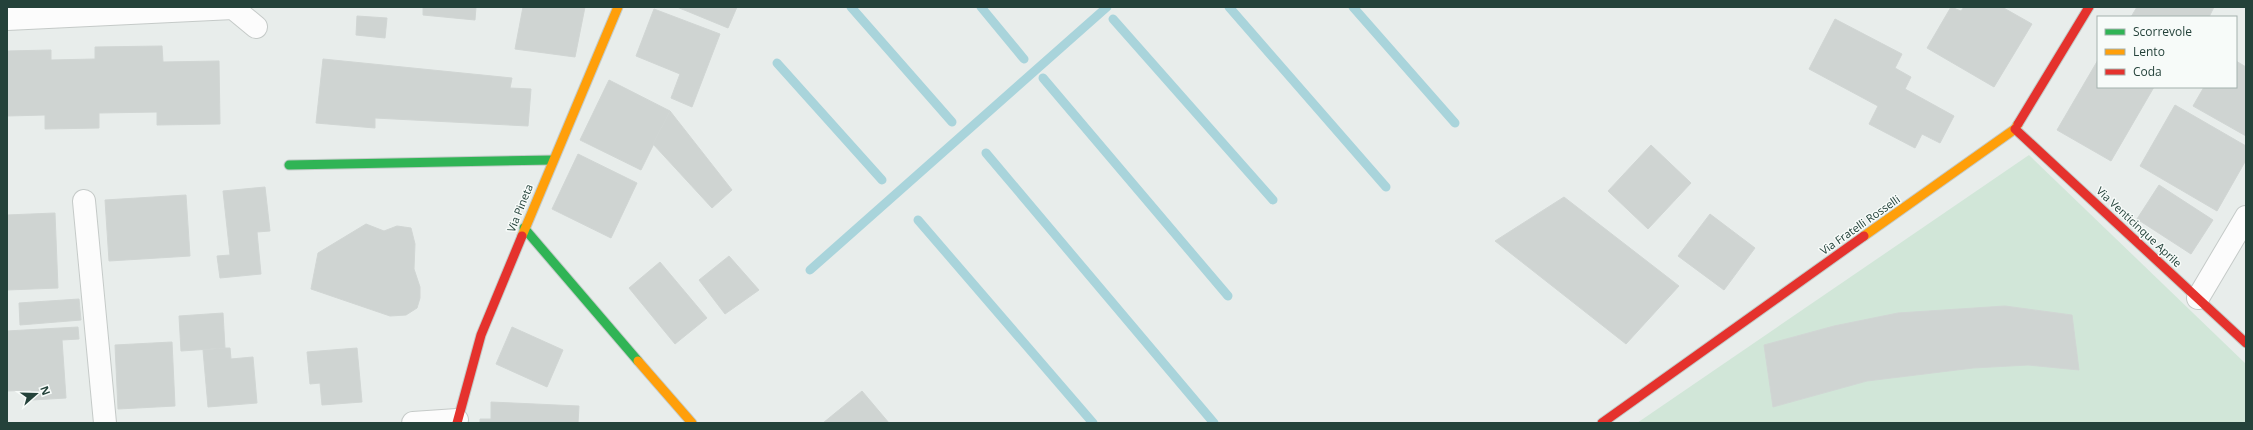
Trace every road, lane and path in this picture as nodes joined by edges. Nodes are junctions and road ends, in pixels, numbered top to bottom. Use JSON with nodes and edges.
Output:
{"nodes":[{"id":1,"x":618,"y":7,"type":"edge"},
{"id":2,"x":2089,"y":7,"type":"edge"},
{"id":3,"x":7,"y":19,"type":"edge"},
{"id":4,"x":256,"y":27,"type":"dead end"},
{"id":5,"x":2015,"y":129,"type":"junction"},
{"id":6,"x":553,"y":160,"type":"junction"},
{"id":7,"x":289,"y":165,"type":"dead end"},
{"id":8,"x":84,"y":201,"type":"dead end"},
{"id":9,"x":2245,"y":222,"type":"edge"},
{"id":10,"x":524,"y":228,"type":"junction"},
{"id":11,"x":2198,"y":298,"type":"junction"},
{"id":12,"x":2246,"y":344,"type":"edge"},
{"id":13,"x":457,"y":422,"type":"edge"},
{"id":14,"x":105,"y":423,"type":"edge"},
{"id":15,"x":413,"y":423,"type":"edge"},
{"id":16,"x":692,"y":423,"type":"edge"},
{"id":17,"x":1602,"y":423,"type":"edge"}],
"edges":[{"from":1,"to":6,"type":"street","name":"Via Pineta"},
{"from":2,"to":5,"type":"street","name":"Via Fratelli Rosselli"},
{"from":3,"to":4,"type":"street"},
{"from":5,"to":11,"type":"street","name":"Via Venticinque Aprile"},
{"from":5,"to":17,"type":"street","name":"Via Fratelli Rosselli"},
{"from":6,"to":7,"type":"street"},
{"from":6,"to":10,"type":"street","name":"Via Pineta"},
{"from":8,"to":14,"type":"street"},
{"from":9,"to":11,"type":"street"},
{"from":10,"to":13,"type":"street","name":"Via Pineta"},
{"from":10,"to":16,"type":"street"},
{"from":11,"to":12,"type":"street","name":"Via Venticinque Aprile"},
{"from":13,"to":15,"type":"street"}]}
